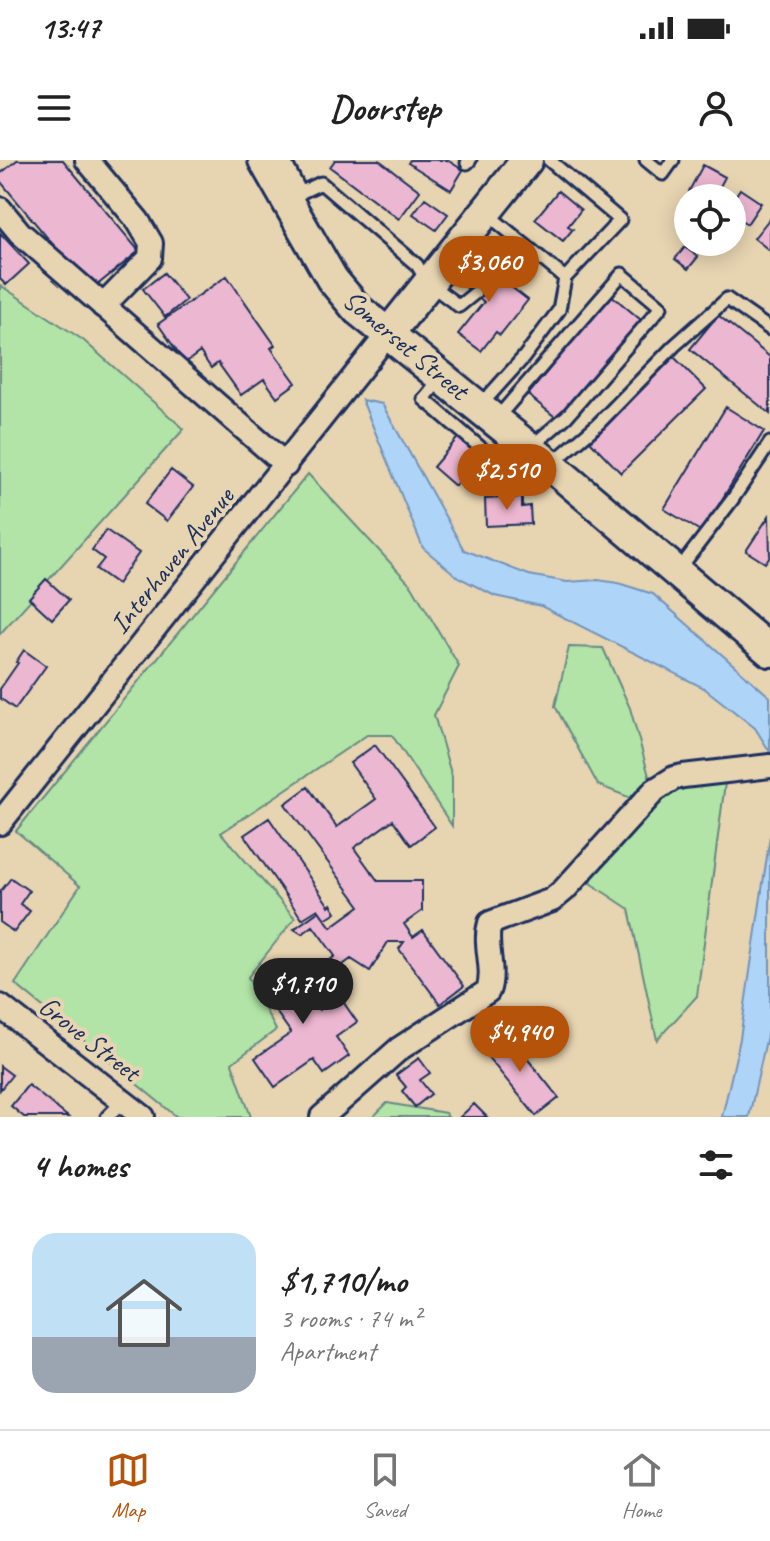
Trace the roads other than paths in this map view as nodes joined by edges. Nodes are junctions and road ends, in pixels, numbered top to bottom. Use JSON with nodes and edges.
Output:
{"nodes":[{"id":1,"x":87,"y":160,"type":"edge"},
{"id":2,"x":264,"y":160,"type":"edge"},
{"id":3,"x":284,"y":160,"type":"edge"},
{"id":4,"x":646,"y":160,"type":"edge"},
{"id":5,"x":673,"y":160,"type":"edge"},
{"id":6,"x":528,"y":162,"type":"edge"},
{"id":7,"x":293,"y":196,"type":"junction"},
{"id":8,"x":0,"y":209,"type":"edge"},
{"id":9,"x":485,"y":212,"type":"junction"},
{"id":10,"x":521,"y":243,"type":"junction"},
{"id":11,"x":493,"y":272,"type":"dead end"},
{"id":12,"x":565,"y":278,"type":"junction"},
{"id":13,"x":428,"y":283,"type":"junction"},
{"id":14,"x":475,"y":293,"type":"dead end"},
{"id":15,"x":103,"y":306,"type":"junction"},
{"id":16,"x":770,"y":329,"type":"edge"},
{"id":17,"x":388,"y":334,"type":"junction"},
{"id":18,"x":442,"y":376,"type":"junction"},
{"id":19,"x":487,"y":414,"type":"junction"},
{"id":20,"x":770,"y":443,"type":"edge"},
{"id":21,"x":539,"y":456,"type":"junction"},
{"id":22,"x":286,"y":465,"type":"junction"},
{"id":23,"x":677,"y":572,"type":"junction"},
{"id":24,"x":770,"y":651,"type":"edge"},
{"id":25,"x":770,"y":766,"type":"edge"},
{"id":26,"x":0,"y":823,"type":"edge"},
{"id":27,"x":0,"y":1006,"type":"edge"},
{"id":28,"x":115,"y":1109,"type":"edge"},
{"id":29,"x":143,"y":1117,"type":"edge"},
{"id":30,"x":322,"y":1117,"type":"edge"}],
"edges":[{"from":1,"to":15,"type":"street"},
{"from":2,"to":7,"type":"main road","name":"Somerset Street"},
{"from":3,"to":7,"type":"lane"},
{"from":4,"to":5,"type":"lane"},
{"from":6,"to":9,"type":"main road"},
{"from":6,"to":12,"type":"lane"},
{"from":7,"to":13,"type":"lane"},
{"from":7,"to":17,"type":"main road","name":"Somerset Street"},
{"from":8,"to":15,"type":"street"},
{"from":9,"to":10,"type":"lane"},
{"from":9,"to":13,"type":"main road"},
{"from":10,"to":11,"type":"lane"},
{"from":10,"to":12,"type":"lane"},
{"from":12,"to":19,"type":"lane"},
{"from":13,"to":14,"type":"lane"},
{"from":13,"to":17,"type":"main road"},
{"from":15,"to":22,"type":"street"},
{"from":16,"to":21,"type":"lane"},
{"from":17,"to":18,"type":"main road","name":"Somerset Street"},
{"from":17,"to":22,"type":"street","name":"Interhaven Avenue"},
{"from":18,"to":19,"type":"main road","name":"Somerset Street"},
{"from":18,"to":21,"type":"lane"},
{"from":19,"to":21,"type":"main road","name":"Somerset Street"},
{"from":19,"to":21,"type":"lane"},
{"from":20,"to":23,"type":"lane"},
{"from":21,"to":23,"type":"main road","name":"Somerset Street"},
{"from":22,"to":26,"type":"street","name":"Interhaven Avenue"},
{"from":23,"to":24,"type":"main road","name":"Somerset Street"},
{"from":25,"to":30,"type":"street"},
{"from":27,"to":28,"type":"street","name":"Grove Street"},
{"from":28,"to":29,"type":"street","name":"Grove Street"}]}
